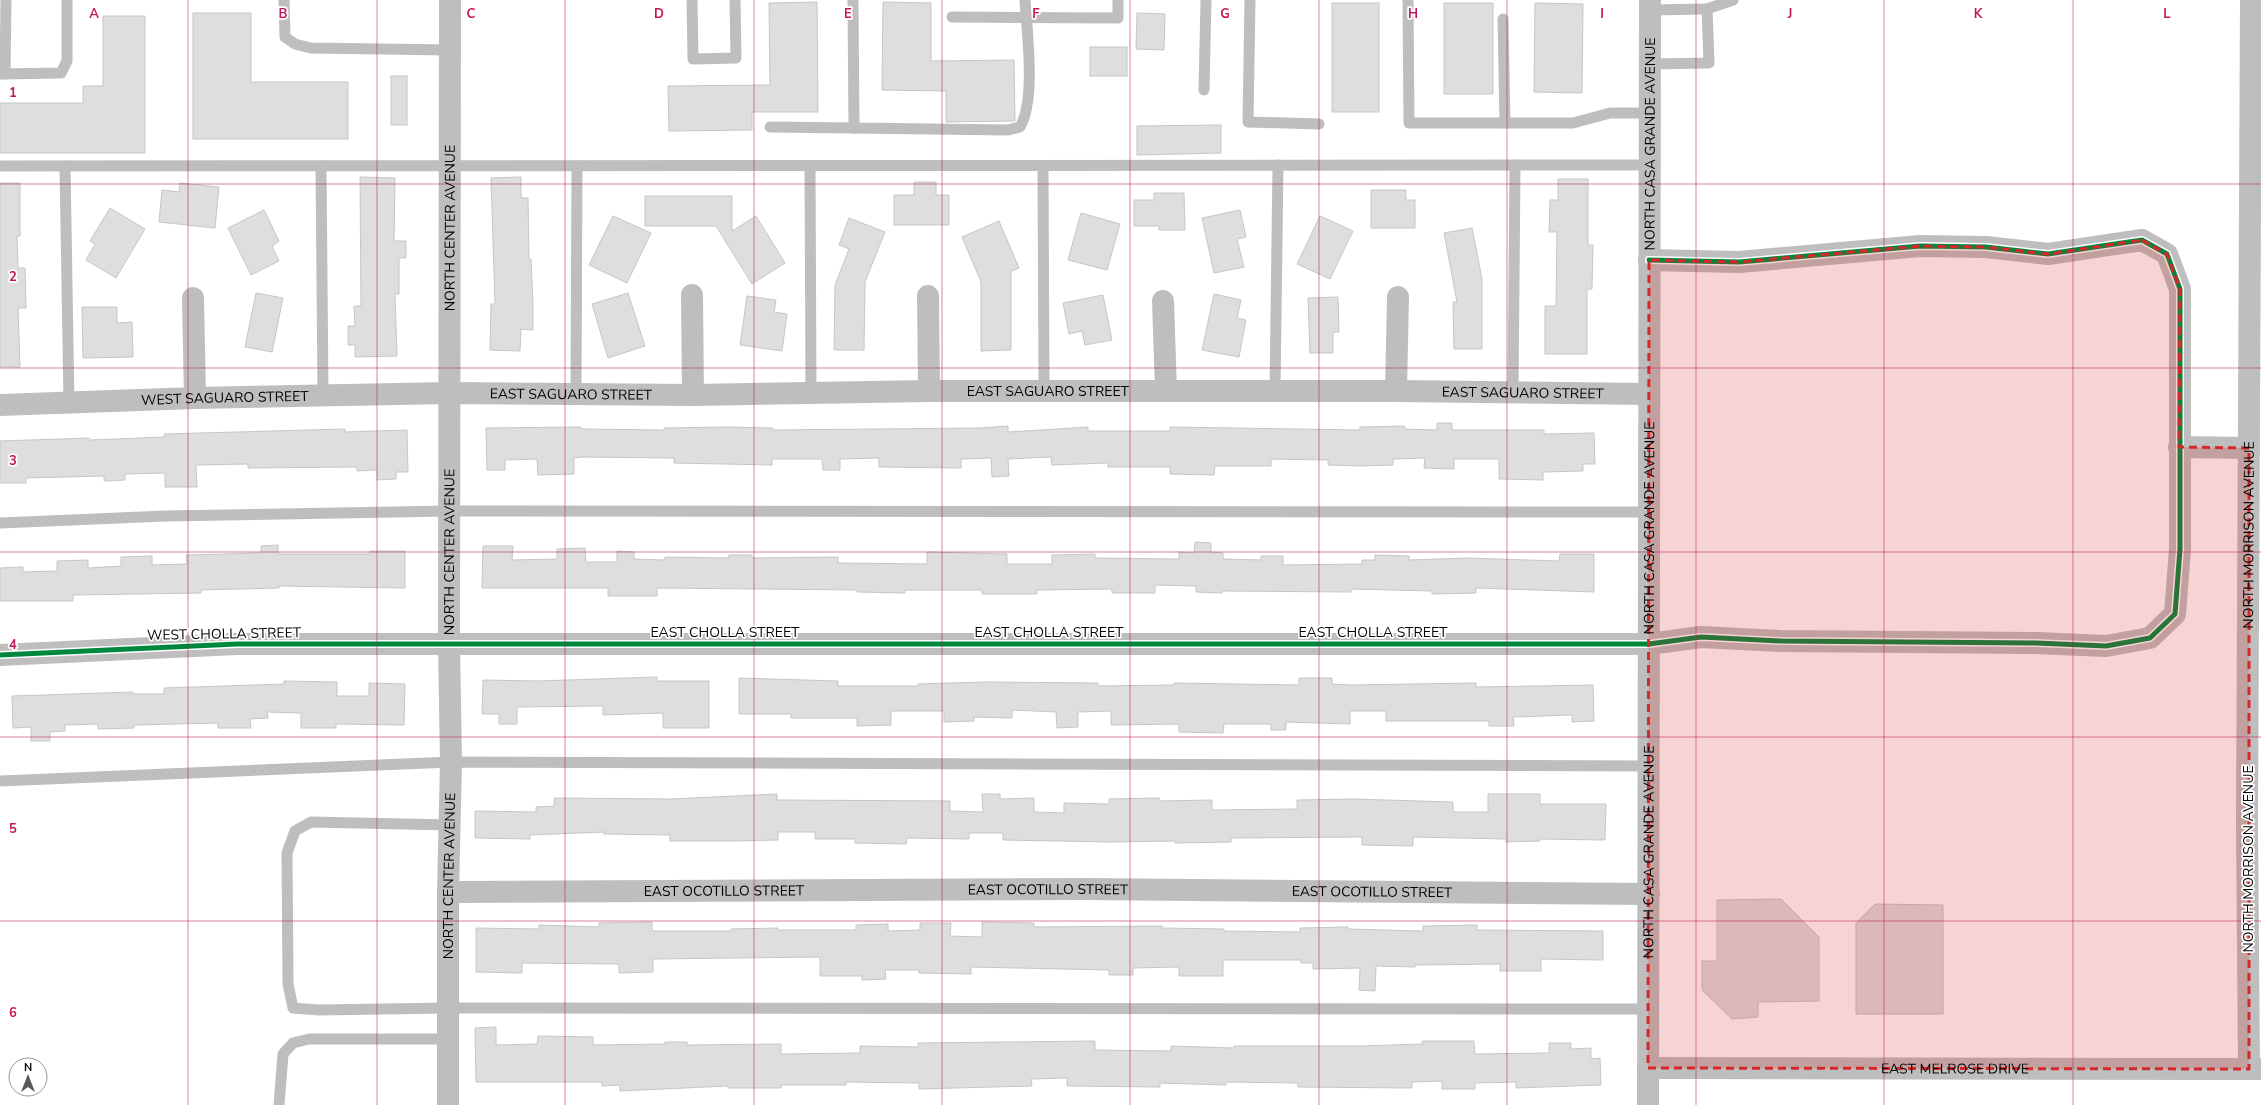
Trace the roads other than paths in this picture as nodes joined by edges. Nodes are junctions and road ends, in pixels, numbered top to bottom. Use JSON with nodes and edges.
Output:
{"nodes":[{"id":1,"x":6,"y":0,"type":"edge"},
{"id":2,"x":67,"y":0,"type":"edge"},
{"id":3,"x":284,"y":0,"type":"edge"},
{"id":4,"x":450,"y":0,"type":"edge"},
{"id":5,"x":692,"y":0,"type":"edge"},
{"id":6,"x":735,"y":0,"type":"edge"},
{"id":7,"x":853,"y":0,"type":"edge"},
{"id":8,"x":1025,"y":0,"type":"edge"},
{"id":9,"x":1118,"y":0,"type":"edge"},
{"id":10,"x":1206,"y":0,"type":"edge"},
{"id":11,"x":1250,"y":0,"type":"edge"},
{"id":12,"x":1408,"y":0,"type":"edge"},
{"id":13,"x":1732,"y":0,"type":"edge"},
{"id":14,"x":2251,"y":0,"type":"edge"},
{"id":15,"x":1650,"y":5,"type":"edge"},
{"id":16,"x":1707,"y":9,"type":"junction"},
{"id":17,"x":952,"y":17,"type":"dead end"},
{"id":18,"x":1026,"y":18,"type":"junction"},
{"id":19,"x":1503,"y":18,"type":"dead end"},
{"id":20,"x":450,"y":50,"type":"junction"},
{"id":21,"x":1650,"y":64,"type":"junction"},
{"id":22,"x":3,"y":74,"type":"edge"},
{"id":23,"x":1204,"y":90,"type":"dead end"},
{"id":24,"x":2256,"y":100,"type":"edge"},
{"id":25,"x":1650,"y":113,"type":"junction"},
{"id":26,"x":1505,"y":123,"type":"junction"},
{"id":27,"x":1319,"y":124,"type":"dead end"},
{"id":28,"x":770,"y":127,"type":"dead end"},
{"id":29,"x":854,"y":128,"type":"junction"},
{"id":30,"x":1278,"y":165,"type":"junction"},
{"id":31,"x":1515,"y":165,"type":"junction"},
{"id":32,"x":1650,"y":165,"type":"junction"},
{"id":33,"x":0,"y":166,"type":"edge"},
{"id":34,"x":65,"y":166,"type":"junction"},
{"id":35,"x":321,"y":166,"type":"junction"},
{"id":36,"x":450,"y":166,"type":"junction"},
{"id":37,"x":577,"y":166,"type":"junction"},
{"id":38,"x":810,"y":166,"type":"junction"},
{"id":39,"x":1043,"y":166,"type":"junction"},
{"id":40,"x":1649,"y":260,"type":"junction"},
{"id":41,"x":692,"y":295,"type":"dead end"},
{"id":42,"x":928,"y":296,"type":"dead end"},
{"id":43,"x":1398,"y":297,"type":"dead end"},
{"id":44,"x":193,"y":298,"type":"dead end"},
{"id":45,"x":1163,"y":301,"type":"dead end"},
{"id":46,"x":2255,"y":367,"type":"edge"},
{"id":47,"x":929,"y":391,"type":"junction"},
{"id":48,"x":1044,"y":391,"type":"junction"},
{"id":49,"x":1166,"y":391,"type":"junction"},
{"id":50,"x":1276,"y":391,"type":"junction"},
{"id":51,"x":1396,"y":391,"type":"junction"},
{"id":52,"x":449,"y":393,"type":"junction"},
{"id":53,"x":811,"y":393,"type":"junction"},
{"id":54,"x":1513,"y":393,"type":"junction"},
{"id":55,"x":576,"y":394,"type":"junction"},
{"id":56,"x":1649,"y":394,"type":"junction"},
{"id":57,"x":693,"y":395,"type":"junction"},
{"id":58,"x":323,"y":396,"type":"junction"},
{"id":59,"x":195,"y":398,"type":"junction"},
{"id":60,"x":69,"y":403,"type":"junction"},
{"id":61,"x":0,"y":406,"type":"edge"},
{"id":62,"x":2179,"y":447,"type":"junction"},
{"id":63,"x":2249,"y":448,"type":"junction"},
{"id":64,"x":449,"y":512,"type":"junction"},
{"id":65,"x":1649,"y":512,"type":"junction"},
{"id":66,"x":0,"y":523,"type":"edge"},
{"id":67,"x":2255,"y":583,"type":"edge"},
{"id":68,"x":1649,"y":644,"type":"junction"},
{"id":69,"x":449,"y":645,"type":"junction"},
{"id":70,"x":0,"y":655,"type":"edge"},
{"id":71,"x":2254,"y":688,"type":"edge"},
{"id":72,"x":451,"y":762,"type":"junction"},
{"id":73,"x":1649,"y":766,"type":"junction"},
{"id":74,"x":0,"y":781,"type":"edge"},
{"id":75,"x":2254,"y":822,"type":"edge"},
{"id":76,"x":450,"y":824,"type":"junction"},
{"id":77,"x":448,"y":892,"type":"junction"},
{"id":78,"x":1649,"y":894,"type":"junction"},
{"id":79,"x":2254,"y":945,"type":"edge"},
{"id":80,"x":448,"y":1008,"type":"junction"},
{"id":81,"x":1648,"y":1009,"type":"junction"},
{"id":82,"x":448,"y":1039,"type":"junction"},
{"id":83,"x":1648,"y":1068,"type":"junction"},
{"id":84,"x":2255,"y":1070,"type":"edge"},
{"id":85,"x":279,"y":1105,"type":"edge"},
{"id":86,"x":448,"y":1105,"type":"edge"},
{"id":87,"x":1648,"y":1105,"type":"edge"}],
"edges":[{"from":1,"to":22,"type":"lane"},
{"from":2,"to":22,"type":"lane"},
{"from":3,"to":20,"type":"lane"},
{"from":4,"to":20,"type":"street","name":"NORTH CENTER AVENUE"},
{"from":5,"to":6,"type":"lane"},
{"from":7,"to":29,"type":"lane"},
{"from":8,"to":18,"type":"lane"},
{"from":9,"to":18,"type":"lane"},
{"from":10,"to":23,"type":"lane"},
{"from":11,"to":27,"type":"lane"},
{"from":12,"to":26,"type":"lane"},
{"from":13,"to":16,"type":"lane"},
{"from":14,"to":24,"type":"street","name":"NORTH MORRISON AVENUE"},
{"from":15,"to":16,"type":"lane"},
{"from":15,"to":21,"type":"street","name":"NORTH CASA GRANDE AVENUE"},
{"from":16,"to":21,"type":"lane"},
{"from":17,"to":18,"type":"lane"},
{"from":18,"to":29,"type":"lane"},
{"from":19,"to":26,"type":"lane"},
{"from":20,"to":36,"type":"street","name":"NORTH CENTER AVENUE"},
{"from":21,"to":25,"type":"street","name":"NORTH CASA GRANDE AVENUE"},
{"from":24,"to":46,"type":"street","name":"NORTH MORRISON AVENUE"},
{"from":25,"to":26,"type":"lane"},
{"from":25,"to":32,"type":"street","name":"NORTH CASA GRANDE AVENUE"},
{"from":28,"to":29,"type":"lane"},
{"from":30,"to":31,"type":"lane"},
{"from":30,"to":39,"type":"lane"},
{"from":30,"to":50,"type":"lane"},
{"from":31,"to":32,"type":"lane"},
{"from":31,"to":54,"type":"lane"},
{"from":32,"to":40,"type":"street","name":"NORTH CASA GRANDE AVENUE"},
{"from":33,"to":34,"type":"lane"},
{"from":34,"to":35,"type":"lane"},
{"from":34,"to":60,"type":"lane"},
{"from":35,"to":36,"type":"lane"},
{"from":35,"to":58,"type":"lane"},
{"from":36,"to":37,"type":"lane"},
{"from":36,"to":52,"type":"street","name":"NORTH CENTER AVENUE"},
{"from":37,"to":38,"type":"lane"},
{"from":37,"to":55,"type":"lane"},
{"from":38,"to":39,"type":"lane"},
{"from":38,"to":53,"type":"lane"},
{"from":39,"to":48,"type":"lane"},
{"from":40,"to":56,"type":"street","name":"NORTH CASA GRANDE AVENUE"},
{"from":40,"to":62,"type":"street","name":"EAST CHOLLA STREET"},
{"from":41,"to":57,"type":"street"},
{"from":42,"to":47,"type":"street"},
{"from":43,"to":51,"type":"street"},
{"from":44,"to":59,"type":"street"},
{"from":45,"to":49,"type":"street"},
{"from":46,"to":63,"type":"street","name":"NORTH MORRISON AVENUE"},
{"from":47,"to":48,"type":"street","name":"EAST SAGUARO STREET"},
{"from":47,"to":53,"type":"street","name":"EAST SAGUARO STREET"},
{"from":48,"to":49,"type":"street","name":"EAST SAGUARO STREET"},
{"from":49,"to":50,"type":"street","name":"EAST SAGUARO STREET"},
{"from":50,"to":51,"type":"street","name":"EAST SAGUARO STREET"},
{"from":51,"to":54,"type":"street","name":"EAST SAGUARO STREET"},
{"from":52,"to":55,"type":"street","name":"EAST SAGUARO STREET"},
{"from":52,"to":58,"type":"street","name":"WEST SAGUARO STREET"},
{"from":52,"to":64,"type":"street","name":"NORTH CENTER AVENUE"},
{"from":53,"to":57,"type":"street","name":"EAST SAGUARO STREET"},
{"from":54,"to":56,"type":"street","name":"EAST SAGUARO STREET"},
{"from":55,"to":57,"type":"street","name":"EAST SAGUARO STREET"},
{"from":56,"to":65,"type":"street","name":"NORTH CASA GRANDE AVENUE"},
{"from":58,"to":59,"type":"street","name":"WEST SAGUARO STREET"},
{"from":59,"to":60,"type":"street","name":"WEST SAGUARO STREET"},
{"from":60,"to":61,"type":"street","name":"WEST SAGUARO STREET"},
{"from":62,"to":63,"type":"street"},
{"from":62,"to":68,"type":"street","name":"EAST CHOLLA STREET"},
{"from":63,"to":67,"type":"street","name":"NORTH MORRISON AVENUE"},
{"from":64,"to":65,"type":"lane"},
{"from":64,"to":66,"type":"lane"},
{"from":64,"to":69,"type":"street","name":"NORTH CENTER AVENUE"},
{"from":65,"to":68,"type":"street","name":"NORTH CASA GRANDE AVENUE"},
{"from":67,"to":71,"type":"street","name":"NORTH MORRISON AVENUE"},
{"from":68,"to":69,"type":"street","name":"EAST CHOLLA STREET"},
{"from":68,"to":73,"type":"street","name":"NORTH CASA GRANDE AVENUE"},
{"from":69,"to":70,"type":"street","name":"WEST CHOLLA STREET"},
{"from":69,"to":72,"type":"street","name":"NORTH CENTER AVENUE"},
{"from":71,"to":75,"type":"street","name":"NORTH MORRISON AVENUE"},
{"from":72,"to":73,"type":"lane"},
{"from":72,"to":74,"type":"lane"},
{"from":72,"to":76,"type":"street","name":"NORTH CENTER AVENUE"},
{"from":73,"to":78,"type":"street","name":"NORTH CASA GRANDE AVENUE"},
{"from":75,"to":79,"type":"street","name":"NORTH MORRISON AVENUE"},
{"from":76,"to":77,"type":"street","name":"NORTH CENTER AVENUE"},
{"from":76,"to":80,"type":"lane"},
{"from":77,"to":78,"type":"street","name":"EAST OCOTILLO STREET"},
{"from":77,"to":80,"type":"street","name":"NORTH CENTER AVENUE"},
{"from":78,"to":81,"type":"street","name":"NORTH CASA GRANDE AVENUE"},
{"from":79,"to":84,"type":"street","name":"NORTH MORRISON AVENUE"},
{"from":80,"to":81,"type":"lane"},
{"from":80,"to":82,"type":"street","name":"NORTH CENTER AVENUE"},
{"from":81,"to":83,"type":"street","name":"NORTH CASA GRANDE AVENUE"},
{"from":82,"to":85,"type":"lane"},
{"from":82,"to":86,"type":"street","name":"NORTH CENTER AVENUE"},
{"from":83,"to":84,"type":"street","name":"EAST MELROSE DRIVE"},
{"from":83,"to":87,"type":"street","name":"NORTH CASA GRANDE AVENUE"}]}
